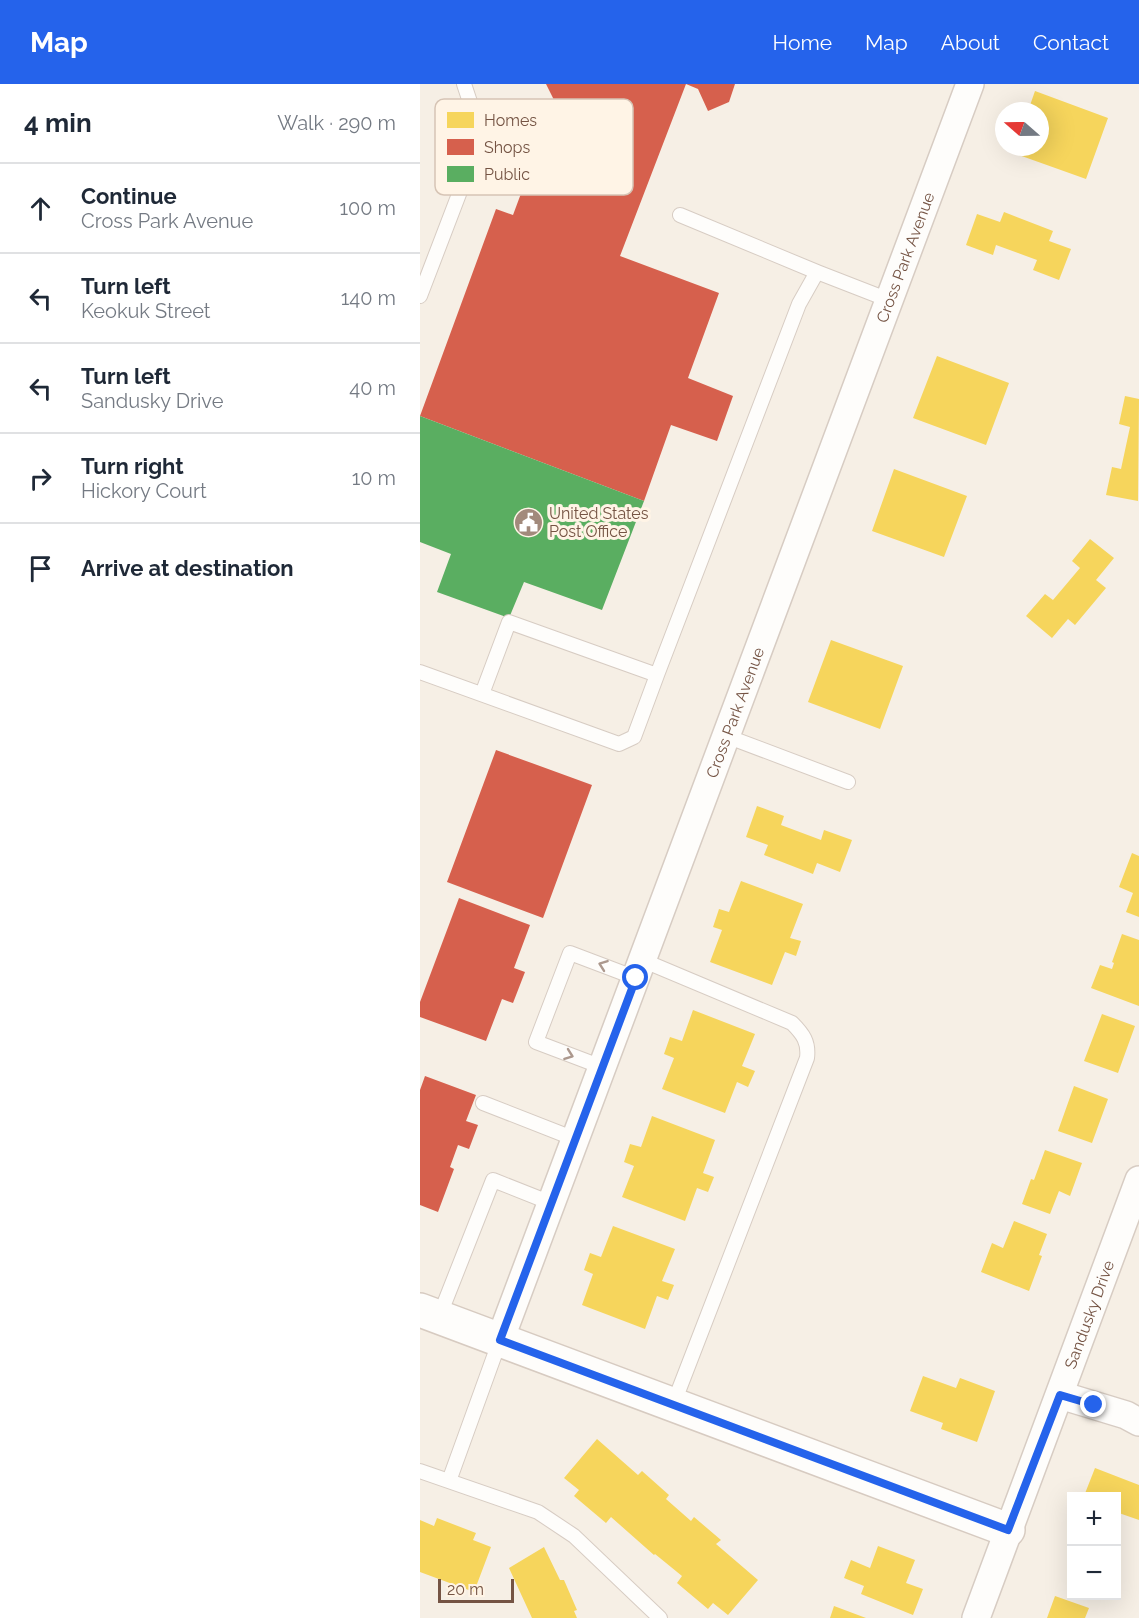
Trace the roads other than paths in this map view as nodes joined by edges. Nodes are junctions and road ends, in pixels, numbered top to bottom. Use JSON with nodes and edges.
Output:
{"nodes":[{"id":1,"x":464,"y":84,"type":"edge"},
{"id":2,"x":970,"y":84,"type":"edge"},
{"id":3,"x":469,"y":99,"type":"edge"},
{"id":4,"x":459,"y":195,"type":"edge"},
{"id":5,"x":680,"y":215,"type":"dead end"},
{"id":6,"x":817,"y":272,"type":"junction"},
{"id":7,"x":420,"y":296,"type":"edge"},
{"id":8,"x":889,"y":300,"type":"junction"},
{"id":9,"x":420,"y":672,"type":"edge"},
{"id":10,"x":657,"y":675,"type":"junction"},
{"id":11,"x":482,"y":694,"type":"junction"},
{"id":12,"x":726,"y":736,"type":"junction"},
{"id":13,"x":848,"y":782,"type":"dead end"},
{"id":14,"x":639,"y":969,"type":"junction"},
{"id":15,"x":602,"y":1067,"type":"junction"},
{"id":16,"x":483,"y":1103,"type":"dead end"},
{"id":17,"x":575,"y":1139,"type":"junction"},
{"id":18,"x":1139,"y":1180,"type":"edge"},
{"id":19,"x":551,"y":1203,"type":"junction"},
{"id":20,"x":429,"y":1313,"type":"edge"},
{"id":21,"x":500,"y":1340,"type":"junction"},
{"id":22,"x":1060,"y":1395,"type":"junction"},
{"id":23,"x":674,"y":1405,"type":"junction"},
{"id":24,"x":1139,"y":1422,"type":"edge"},
{"id":25,"x":420,"y":1471,"type":"edge"},
{"id":26,"x":449,"y":1482,"type":"junction"},
{"id":27,"x":1008,"y":1530,"type":"junction"},
{"id":28,"x":660,"y":1618,"type":"edge"},
{"id":29,"x":976,"y":1618,"type":"edge"}],
"edges":[{"from":1,"to":3,"type":"lane"},
{"from":2,"to":8,"type":"street","name":"Cross Park Avenue"},
{"from":4,"to":7,"type":"lane"},
{"from":5,"to":6,"type":"lane"},
{"from":6,"to":8,"type":"lane"},
{"from":6,"to":10,"type":"lane"},
{"from":8,"to":12,"type":"street","name":"Cross Park Avenue"},
{"from":9,"to":11,"type":"lane"},
{"from":10,"to":11,"type":"lane"},
{"from":10,"to":11,"type":"lane"},
{"from":12,"to":13,"type":"lane"},
{"from":12,"to":14,"type":"street","name":"Cross Park Avenue"},
{"from":14,"to":15,"type":"street","name":"Cross Park Avenue"},
{"from":14,"to":15,"type":"lane","one_way":true},
{"from":14,"to":23,"type":"lane"},
{"from":15,"to":17,"type":"street","name":"Cross Park Avenue"},
{"from":16,"to":17,"type":"lane"},
{"from":17,"to":19,"type":"street","name":"Cross Park Avenue"},
{"from":18,"to":22,"type":"street","name":"Sandusky Drive"},
{"from":19,"to":20,"type":"lane"},
{"from":19,"to":21,"type":"street","name":"Cross Park Avenue"},
{"from":20,"to":21,"type":"street"},
{"from":21,"to":23,"type":"street"},
{"from":21,"to":26,"type":"lane"},
{"from":22,"to":24,"type":"street"},
{"from":22,"to":27,"type":"street","name":"Sandusky Drive"},
{"from":23,"to":27,"type":"street"},
{"from":25,"to":26,"type":"lane"},
{"from":26,"to":28,"type":"lane"},
{"from":27,"to":29,"type":"street","name":"Sandusky Drive"}]}
